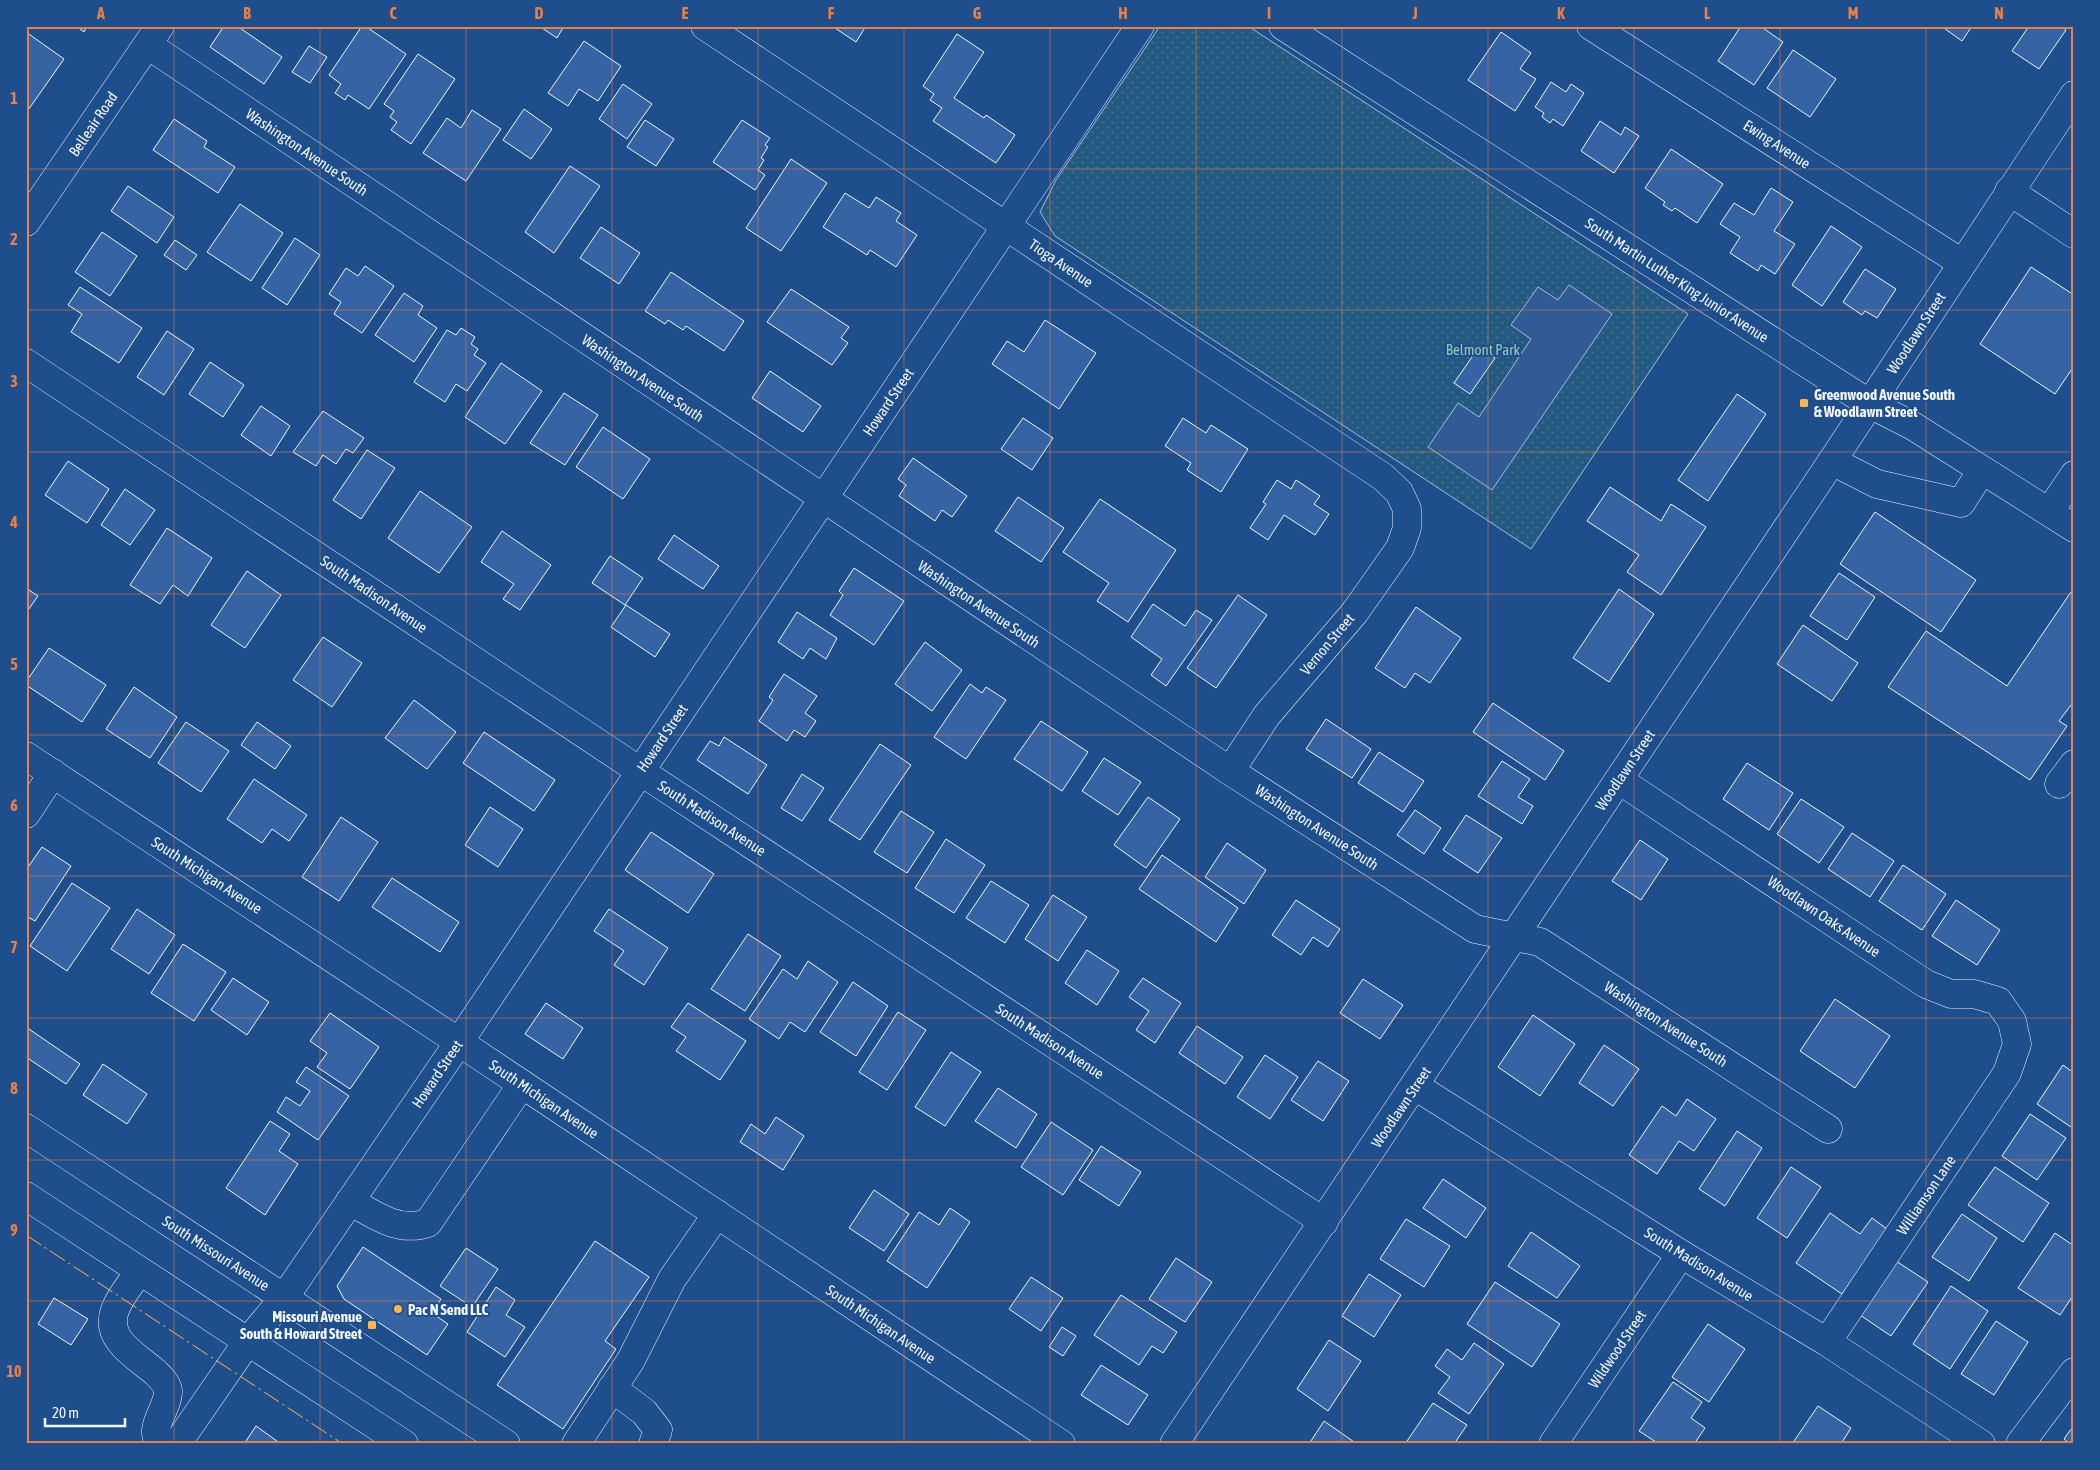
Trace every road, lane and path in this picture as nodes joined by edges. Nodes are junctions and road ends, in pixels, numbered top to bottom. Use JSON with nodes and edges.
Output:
{"nodes":[{"id":1,"x":705,"y":26,"type":"edge"},
{"id":2,"x":1140,"y":26,"type":"edge"},
{"id":3,"x":1283,"y":26,"type":"edge"},
{"id":4,"x":1591,"y":26,"type":"edge"},
{"id":5,"x":154,"y":36,"type":"edge"},
{"id":6,"x":2074,"y":95,"type":"edge"},
{"id":7,"x":2009,"y":192,"type":"junction"},
{"id":8,"x":26,"y":222,"type":"edge"},
{"id":9,"x":1006,"y":226,"type":"junction"},
{"id":10,"x":2074,"y":234,"type":"edge"},
{"id":11,"x":1962,"y":263,"type":"junction"},
{"id":12,"x":26,"y":363,"type":"edge"},
{"id":13,"x":1870,"y":404,"type":"junction"},
{"id":14,"x":1832,"y":461,"type":"junction"},
{"id":15,"x":1982,"y":470,"type":"junction"},
{"id":16,"x":2074,"y":475,"type":"edge"},
{"id":17,"x":822,"y":499,"type":"junction"},
{"id":18,"x":1408,"y":509,"type":"joint"},
{"id":19,"x":2049,"y":512,"type":"junction"},
{"id":20,"x":2074,"y":528,"type":"edge"},
{"id":21,"x":26,"y":756,"type":"edge"},
{"id":22,"x":640,"y":771,"type":"junction"},
{"id":23,"x":1230,"y":771,"type":"junction"},
{"id":24,"x":54,"y":773,"type":"junction"},
{"id":25,"x":1619,"y":780,"type":"junction"},
{"id":26,"x":26,"y":814,"type":"edge"},
{"id":27,"x":1513,"y":936,"type":"junction"},
{"id":28,"x":459,"y":1042,"type":"junction"},
{"id":29,"x":2017,"y":1044,"type":"joint"},
{"id":30,"x":522,"y":1084,"type":"junction"},
{"id":31,"x":1415,"y":1086,"type":"junction"},
{"id":32,"x":26,"y":1128,"type":"edge"},
{"id":33,"x":1828,"y":1129,"type":"dead end"},
{"id":34,"x":26,"y":1196,"type":"edge"},
{"id":35,"x":350,"y":1200,"type":"junction"},
{"id":36,"x":717,"y":1214,"type":"junction"},
{"id":37,"x":1324,"y":1222,"type":"junction"},
{"id":38,"x":1682,"y":1254,"type":"junction"},
{"id":39,"x":139,"y":1271,"type":"junction"},
{"id":40,"x":284,"y":1298,"type":"junction"},
{"id":41,"x":248,"y":1341,"type":"junction"},
{"id":42,"x":1827,"y":1342,"type":"junction"},
{"id":43,"x":2074,"y":1372,"type":"edge"},
{"id":44,"x":612,"y":1388,"type":"junction"},
{"id":45,"x":162,"y":1444,"type":"edge"},
{"id":46,"x":177,"y":1444,"type":"edge"},
{"id":47,"x":404,"y":1444,"type":"edge"},
{"id":48,"x":506,"y":1444,"type":"edge"},
{"id":49,"x":576,"y":1444,"type":"edge"},
{"id":50,"x":653,"y":1444,"type":"edge"},
{"id":51,"x":1061,"y":1444,"type":"edge"},
{"id":52,"x":1174,"y":1444,"type":"edge"},
{"id":53,"x":1553,"y":1444,"type":"edge"},
{"id":54,"x":1981,"y":1444,"type":"edge"},
{"id":55,"x":2020,"y":1444,"type":"edge"}],
"edges":[{"from":1,"to":9,"type":"street","name":"Tioga Avenue"},
{"from":2,"to":9,"type":"street","name":"Howard Street"},
{"from":3,"to":13,"type":"street","name":"South Martin Luther King Junior Avenue"},
{"from":4,"to":11,"type":"street","name":"Ewing Avenue"},
{"from":5,"to":8,"type":"street","name":"Belleair Road"},
{"from":5,"to":17,"type":"street","name":"Washington Avenue South"},
{"from":6,"to":7,"type":"street","name":"Woodlawn Street"},
{"from":7,"to":10,"type":"street"},
{"from":7,"to":11,"type":"street","name":"Woodlawn Street"},
{"from":9,"to":17,"type":"street","name":"Howard Street"},
{"from":9,"to":18,"type":"street","name":"Tioga Avenue"},
{"from":11,"to":13,"type":"street","name":"Woodlawn Street"},
{"from":12,"to":22,"type":"street","name":"South Madison Avenue"},
{"from":13,"to":14,"type":"street","name":"Woodlawn Street"},
{"from":13,"to":15,"type":"street","name":"South Martin Luther King Junior Avenue"},
{"from":14,"to":15,"type":"street"},
{"from":14,"to":25,"type":"street","name":"Woodlawn Street"},
{"from":15,"to":19,"type":"street","name":"South Martin Luther King Junior Avenue"},
{"from":16,"to":19,"type":"street"},
{"from":17,"to":22,"type":"street","name":"Howard Street"},
{"from":17,"to":23,"type":"street","name":"Washington Avenue South"},
{"from":18,"to":23,"type":"street","name":"Vernon Street"},
{"from":19,"to":20,"type":"street","name":"South Martin Luther King Junior Avenue"},
{"from":21,"to":24,"type":"street","name":"South Michigan Avenue"},
{"from":22,"to":28,"type":"street","name":"Howard Street"},
{"from":22,"to":37,"type":"street","name":"South Madison Avenue"},
{"from":23,"to":27,"type":"street","name":"Washington Avenue South"},
{"from":24,"to":26,"type":"street"},
{"from":24,"to":28,"type":"street","name":"South Michigan Avenue"},
{"from":25,"to":27,"type":"street","name":"Woodlawn Street"},
{"from":25,"to":29,"type":"street","name":"Woodlawn Oaks Avenue"},
{"from":27,"to":31,"type":"street","name":"Woodlawn Street"},
{"from":27,"to":33,"type":"street","name":"Washington Avenue South"},
{"from":28,"to":30,"type":"street","name":"South Michigan Avenue"},
{"from":28,"to":35,"type":"street","name":"Howard Street"},
{"from":29,"to":42,"type":"street","name":"Williamson Lane"},
{"from":30,"to":35,"type":"street"},
{"from":30,"to":36,"type":"street","name":"South Michigan Avenue"},
{"from":31,"to":37,"type":"street","name":"Woodlawn Street"},
{"from":31,"to":38,"type":"street","name":"South Madison Avenue"},
{"from":32,"to":40,"type":"street","name":"South Missouri Avenue"},
{"from":34,"to":39,"type":"street"},
{"from":35,"to":40,"type":"street","name":"Howard Street"},
{"from":36,"to":44,"type":"street"},
{"from":36,"to":51,"type":"street","name":"South Michigan Avenue"},
{"from":37,"to":52,"type":"street","name":"Woodlawn Street"},
{"from":38,"to":42,"type":"street","name":"South Madison Avenue"},
{"from":38,"to":53,"type":"street","name":"Wildwood Street"},
{"from":39,"to":41,"type":"street"},
{"from":39,"to":45,"type":"street"},
{"from":40,"to":41,"type":"street","name":"Howard Street"},
{"from":40,"to":48,"type":"street","name":"South Missouri Avenue"},
{"from":41,"to":46,"type":"street","name":"Howard Street"},
{"from":41,"to":47,"type":"street"},
{"from":42,"to":54,"type":"street","name":"South Madison Avenue"},
{"from":43,"to":55,"type":"street"},
{"from":44,"to":49,"type":"street"},
{"from":44,"to":50,"type":"street"}]}
